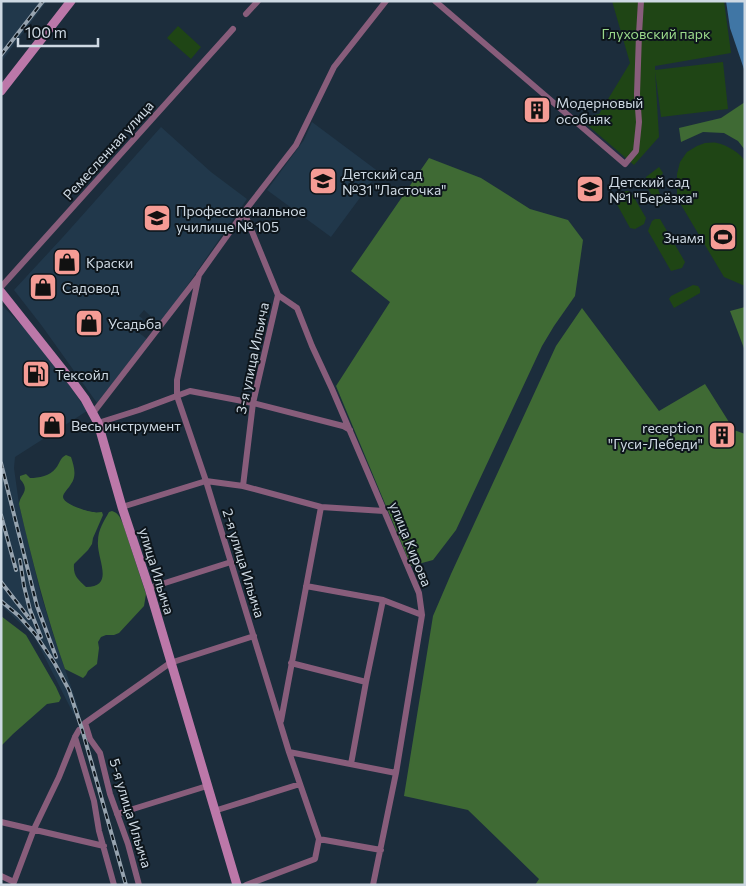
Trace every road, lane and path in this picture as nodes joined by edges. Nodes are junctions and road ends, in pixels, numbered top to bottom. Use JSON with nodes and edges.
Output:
{"nodes":[{"id":1,"x":71,"y":1,"type":"edge"},
{"id":2,"x":258,"y":1,"type":"edge"},
{"id":3,"x":386,"y":1,"type":"edge"},
{"id":4,"x":435,"y":1,"type":"edge"},
{"id":5,"x":641,"y":1,"type":"edge"},
{"id":6,"x":246,"y":14,"type":"dead end"},
{"id":7,"x":232,"y":29,"type":"dead end"},
{"id":8,"x":1,"y":91,"type":"edge"},
{"id":9,"x":244,"y":212,"type":"junction"},
{"id":10,"x":199,"y":275,"type":"junction"},
{"id":11,"x":1,"y":287,"type":"edge"},
{"id":12,"x":1,"y":292,"type":"edge"},
{"id":13,"x":278,"y":295,"type":"junction"},
{"id":14,"x":177,"y":396,"type":"junction"},
{"id":15,"x":253,"y":403,"type":"junction"},
{"id":16,"x":93,"y":413,"type":"junction"},
{"id":17,"x":98,"y":423,"type":"junction"},
{"id":18,"x":350,"y":430,"type":"junction"},
{"id":19,"x":206,"y":481,"type":"junction"},
{"id":20,"x":243,"y":486,"type":"junction"},
{"id":21,"x":122,"y":506,"type":"junction"},
{"id":22,"x":321,"y":506,"type":"junction"},
{"id":23,"x":384,"y":511,"type":"junction"},
{"id":24,"x":231,"y":562,"type":"junction"},
{"id":25,"x":306,"y":586,"type":"junction"},
{"id":26,"x":149,"y":588,"type":"junction"},
{"id":27,"x":384,"y":600,"type":"junction"},
{"id":28,"x":422,"y":615,"type":"junction"},
{"id":29,"x":254,"y":636,"type":"junction"},
{"id":30,"x":170,"y":663,"type":"junction"},
{"id":31,"x":291,"y":663,"type":"junction"},
{"id":32,"x":366,"y":682,"type":"junction"},
{"id":33,"x":280,"y":722,"type":"junction"},
{"id":34,"x":289,"y":752,"type":"junction"},
{"id":35,"x":352,"y":764,"type":"junction"},
{"id":36,"x":396,"y":773,"type":"junction"},
{"id":37,"x":300,"y":784,"type":"junction"},
{"id":38,"x":207,"y":786,"type":"junction"},
{"id":39,"x":214,"y":811,"type":"junction"},
{"id":40,"x":117,"y":814,"type":"junction"},
{"id":41,"x":1,"y":822,"type":"edge"},
{"id":42,"x":34,"y":829,"type":"junction"},
{"id":43,"x":319,"y":839,"type":"junction"},
{"id":44,"x":104,"y":846,"type":"junction"},
{"id":45,"x":381,"y":850,"type":"junction"},
{"id":46,"x":1,"y":876,"type":"edge"},
{"id":47,"x":17,"y":883,"type":"edge"},
{"id":48,"x":114,"y":885,"type":"edge"},
{"id":49,"x":139,"y":885,"type":"edge"},
{"id":50,"x":237,"y":885,"type":"edge"},
{"id":51,"x":246,"y":885,"type":"edge"},
{"id":52,"x":373,"y":885,"type":"edge"}],
"edges":[{"from":1,"to":8,"type":"main road"},
{"from":2,"to":6,"type":"street"},
{"from":3,"to":9,"type":"street","name":"2-я улица Ильича"},
{"from":4,"to":5,"type":"street"},
{"from":7,"to":11,"type":"street","name":"Ремесленная улица"},
{"from":9,"to":10,"type":"street","name":"2-я улица Ильича"},
{"from":9,"to":13,"type":"street","name":"3-я улица Ильича"},
{"from":10,"to":14,"type":"street","name":"2-я улица Ильича"},
{"from":10,"to":16,"type":"street"},
{"from":12,"to":16,"type":"main road","name":"улица Ильича"},
{"from":13,"to":15,"type":"street","name":"3-я улица Ильича"},
{"from":13,"to":18,"type":"street","name":"улица Кирова"},
{"from":14,"to":15,"type":"street"},
{"from":14,"to":17,"type":"street"},
{"from":14,"to":19,"type":"street","name":"2-я улица Ильича"},
{"from":15,"to":18,"type":"street"},
{"from":15,"to":20,"type":"street","name":"3-я улица Ильича"},
{"from":16,"to":17,"type":"main road","name":"улица Ильича"},
{"from":17,"to":21,"type":"main road","name":"улица Ильича"},
{"from":18,"to":23,"type":"street","name":"улица Кирова"},
{"from":19,"to":20,"type":"street"},
{"from":19,"to":21,"type":"street"},
{"from":19,"to":24,"type":"street","name":"2-я улица Ильича"},
{"from":20,"to":22,"type":"street"},
{"from":21,"to":26,"type":"main road","name":"улица Ильича"},
{"from":22,"to":23,"type":"street"},
{"from":22,"to":25,"type":"street"},
{"from":23,"to":28,"type":"street","name":"улица Кирова"},
{"from":24,"to":26,"type":"street"},
{"from":24,"to":29,"type":"street","name":"2-я улица Ильича"},
{"from":25,"to":27,"type":"street"},
{"from":25,"to":31,"type":"street"},
{"from":26,"to":30,"type":"main road","name":"улица Ильича"},
{"from":27,"to":28,"type":"street"},
{"from":27,"to":32,"type":"street"},
{"from":28,"to":36,"type":"street","name":"улица Кирова"},
{"from":29,"to":30,"type":"street"},
{"from":29,"to":33,"type":"street","name":"2-я улица Ильича"},
{"from":30,"to":38,"type":"main road","name":"улица Ильича"},
{"from":30,"to":40,"type":"street","name":"5-я улица Ильича"},
{"from":31,"to":32,"type":"street"},
{"from":31,"to":33,"type":"street"},
{"from":32,"to":35,"type":"street"},
{"from":33,"to":34,"type":"street","name":"2-я улица Ильича"},
{"from":34,"to":35,"type":"street"},
{"from":34,"to":37,"type":"street","name":"2-я улица Ильича"},
{"from":35,"to":36,"type":"street"},
{"from":36,"to":45,"type":"street","name":"улица Кирова"},
{"from":37,"to":39,"type":"street"},
{"from":37,"to":43,"type":"street","name":"2-я улица Ильича"},
{"from":38,"to":39,"type":"main road","name":"улица Ильича"},
{"from":38,"to":40,"type":"street"},
{"from":39,"to":50,"type":"main road","name":"улица Ильича"},
{"from":40,"to":49,"type":"street","name":"5-я улица Ильича"},
{"from":41,"to":42,"type":"street"},
{"from":42,"to":44,"type":"street"},
{"from":42,"to":44,"type":"street"},
{"from":42,"to":47,"type":"street"},
{"from":43,"to":45,"type":"street"},
{"from":43,"to":51,"type":"street"},
{"from":44,"to":48,"type":"street"},
{"from":45,"to":52,"type":"street","name":"улица Кирова"},
{"from":46,"to":47,"type":"street"}]}
